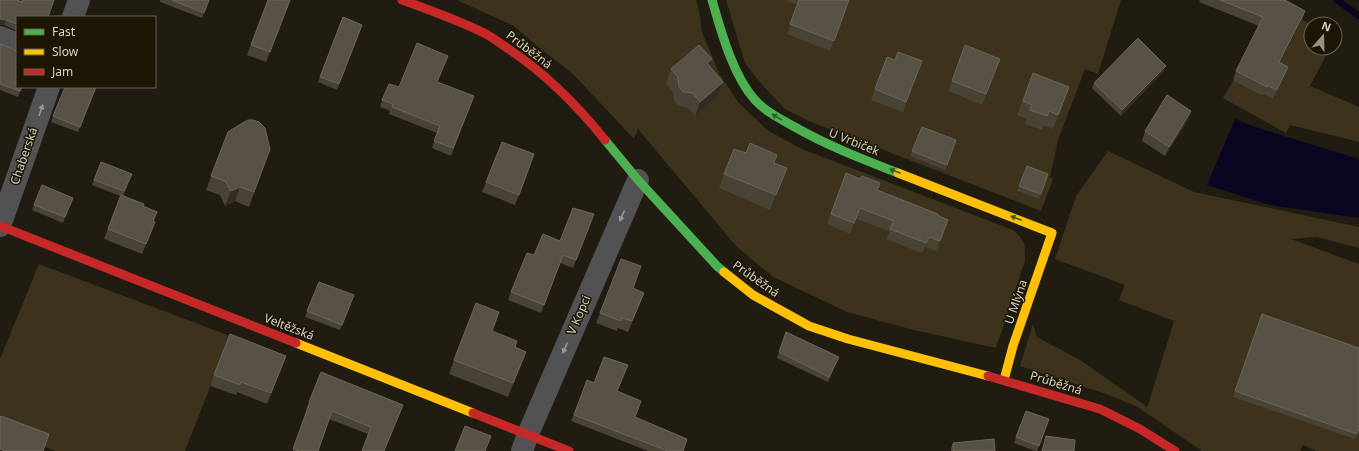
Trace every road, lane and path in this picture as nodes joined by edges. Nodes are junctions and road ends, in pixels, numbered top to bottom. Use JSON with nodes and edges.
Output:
{"nodes":[{"id":1,"x":79,"y":0,"type":"edge"},
{"id":2,"x":402,"y":0,"type":"edge"},
{"id":3,"x":712,"y":0,"type":"edge"},
{"id":4,"x":73,"y":16,"type":"edge"},
{"id":5,"x":0,"y":37,"type":"edge"},
{"id":6,"x":16,"y":44,"type":"edge"},
{"id":7,"x":49,"y":88,"type":"edge"},
{"id":8,"x":638,"y":180,"type":"junction"},
{"id":9,"x":0,"y":226,"type":"edge"},
{"id":10,"x":1052,"y":233,"type":"joint"},
{"id":11,"x":1004,"y":380,"type":"junction"},
{"id":12,"x":525,"y":443,"type":"edge"},
{"id":13,"x":569,"y":451,"type":"edge"},
{"id":14,"x":1175,"y":451,"type":"edge"}],
"edges":[{"from":1,"to":4,"type":"street"},
{"from":2,"to":8,"type":"street","name":"Průběžná"},
{"from":10,"to":3,"type":"street","name":"U Vrbiček","one_way":true},
{"from":5,"to":6,"type":"street"},
{"from":9,"to":7,"type":"street","name":"Chaberská","one_way":true},
{"from":8,"to":11,"type":"street","name":"Průběžná"},
{"from":8,"to":12,"type":"street","name":"V Kopci","one_way":true},
{"from":9,"to":12,"type":"street","name":"Veltěžská"},
{"from":10,"to":11,"type":"street","name":"U Mlýna"},
{"from":11,"to":14,"type":"street","name":"Průběžná"},
{"from":12,"to":13,"type":"street","name":"Veltěžská"}]}
